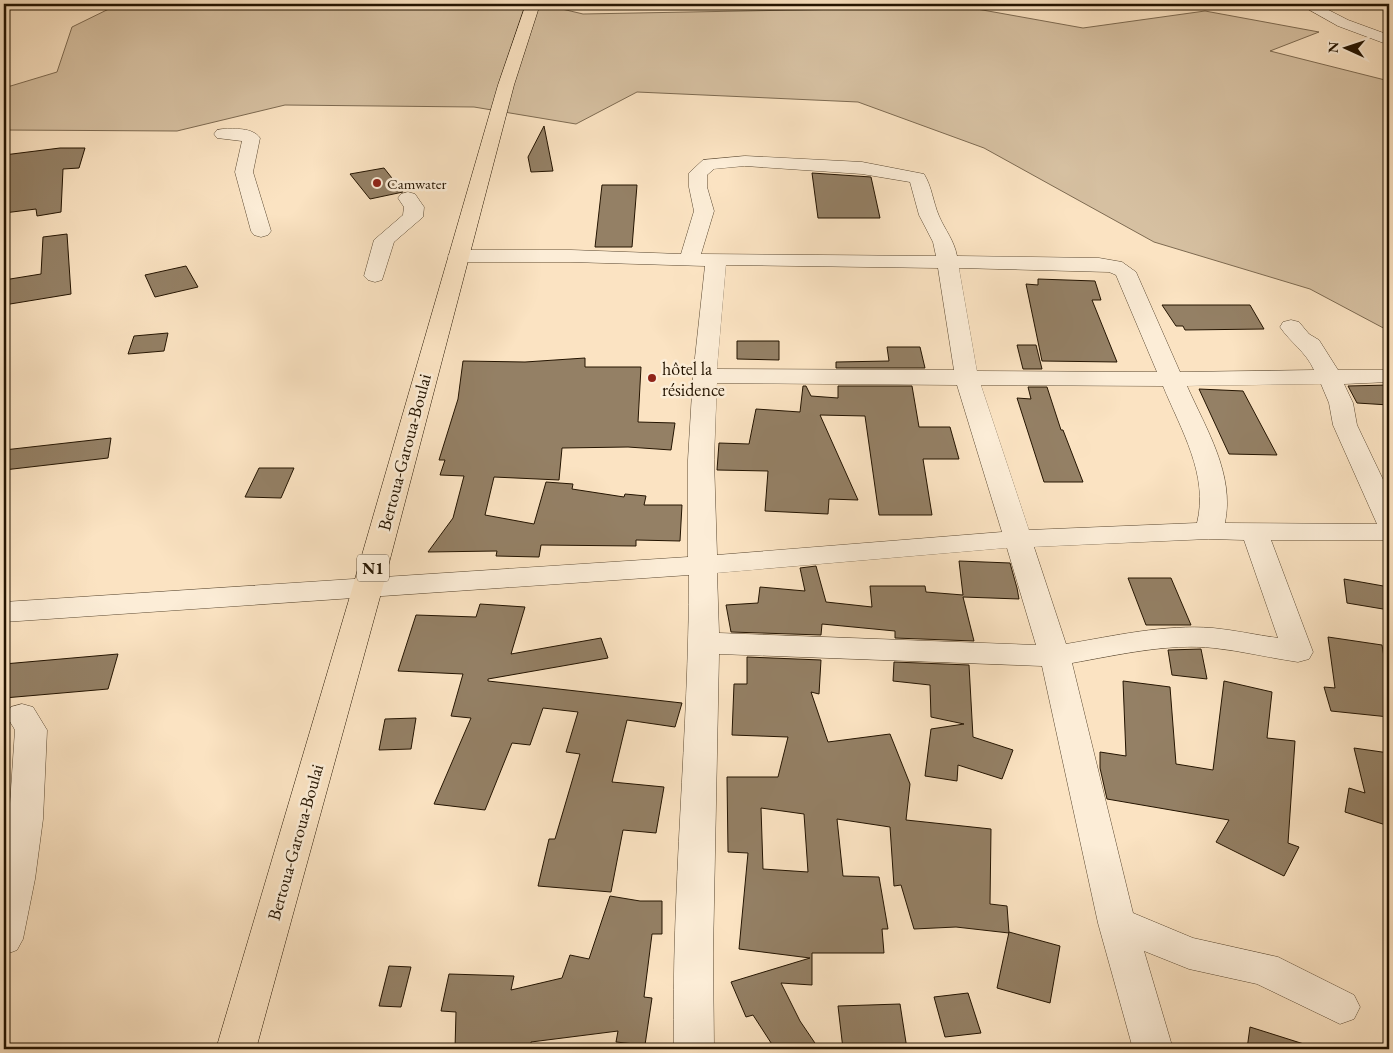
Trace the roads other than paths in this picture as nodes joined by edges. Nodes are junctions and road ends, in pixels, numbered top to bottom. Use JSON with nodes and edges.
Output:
{"nodes":[{"id":1,"x":533,"y":4,"type":"edge"},
{"id":2,"x":1306,"y":4,"type":"edge"},
{"id":3,"x":1389,"y":40,"type":"edge"},
{"id":4,"x":223,"y":134,"type":"dead end"},
{"id":5,"x":408,"y":198,"type":"dead end"},
{"id":6,"x":261,"y":231,"type":"dead end"},
{"id":7,"x":458,"y":256,"type":"junction"},
{"id":8,"x":703,"y":260,"type":"junction"},
{"id":9,"x":947,"y":263,"type":"junction"},
{"id":10,"x":375,"y":276,"type":"dead end"},
{"id":11,"x":1291,"y":326,"type":"dead end"},
{"id":12,"x":705,"y":376,"type":"junction"},
{"id":13,"x":1383,"y":376,"type":"dead end"},
{"id":14,"x":1328,"y":377,"type":"junction"},
{"id":15,"x":967,"y":379,"type":"junction"},
{"id":16,"x":1173,"y":379,"type":"junction"},
{"id":17,"x":1389,"y":521,"type":"edge"},
{"id":18,"x":1209,"y":530,"type":"junction"},
{"id":19,"x":1254,"y":530,"type":"junction"},
{"id":20,"x":1389,"y":532,"type":"edge"},
{"id":21,"x":1019,"y":539,"type":"junction"},
{"id":22,"x":703,"y":565,"type":"junction"},
{"id":23,"x":368,"y":586,"type":"junction"},
{"id":24,"x":4,"y":612,"type":"edge"},
{"id":25,"x":704,"y":643,"type":"junction"},
{"id":26,"x":1054,"y":656,"type":"junction"},
{"id":27,"x":22,"y":714,"type":"dead end"},
{"id":28,"x":1117,"y":923,"type":"junction"},
{"id":29,"x":4,"y":938,"type":"edge"},
{"id":30,"x":1340,"y":1007,"type":"dead end"},
{"id":31,"x":236,"y":1049,"type":"edge"},
{"id":32,"x":694,"y":1049,"type":"edge"},
{"id":33,"x":1152,"y":1049,"type":"edge"}],
"edges":[{"from":1,"to":7,"type":"highway","name":"Bertoua-Garoua-Boulai","number":"N1"},
{"from":2,"to":3,"type":"street"},
{"from":4,"to":6,"type":"street"},
{"from":5,"to":10,"type":"street"},
{"from":7,"to":8,"type":"street"},
{"from":7,"to":23,"type":"highway","name":"Bertoua-Garoua-Boulai","number":"N1"},
{"from":8,"to":9,"type":"street"},
{"from":8,"to":9,"type":"street"},
{"from":8,"to":12,"type":"street"},
{"from":9,"to":15,"type":"street"},
{"from":9,"to":16,"type":"street"},
{"from":11,"to":14,"type":"street"},
{"from":12,"to":15,"type":"street"},
{"from":12,"to":22,"type":"street"},
{"from":13,"to":14,"type":"street"},
{"from":14,"to":16,"type":"street"},
{"from":14,"to":17,"type":"street"},
{"from":15,"to":16,"type":"street"},
{"from":15,"to":21,"type":"street"},
{"from":16,"to":18,"type":"street"},
{"from":18,"to":19,"type":"street"},
{"from":18,"to":21,"type":"street"},
{"from":19,"to":20,"type":"street"},
{"from":19,"to":26,"type":"street"},
{"from":21,"to":22,"type":"street"},
{"from":21,"to":26,"type":"street"},
{"from":22,"to":23,"type":"street"},
{"from":22,"to":25,"type":"street"},
{"from":23,"to":24,"type":"street"},
{"from":23,"to":31,"type":"highway","name":"Bertoua-Garoua-Boulai","number":"N1"},
{"from":25,"to":26,"type":"street"},
{"from":25,"to":32,"type":"street"},
{"from":26,"to":28,"type":"street"},
{"from":27,"to":29,"type":"street"},
{"from":28,"to":30,"type":"street"},
{"from":28,"to":33,"type":"street"}]}
